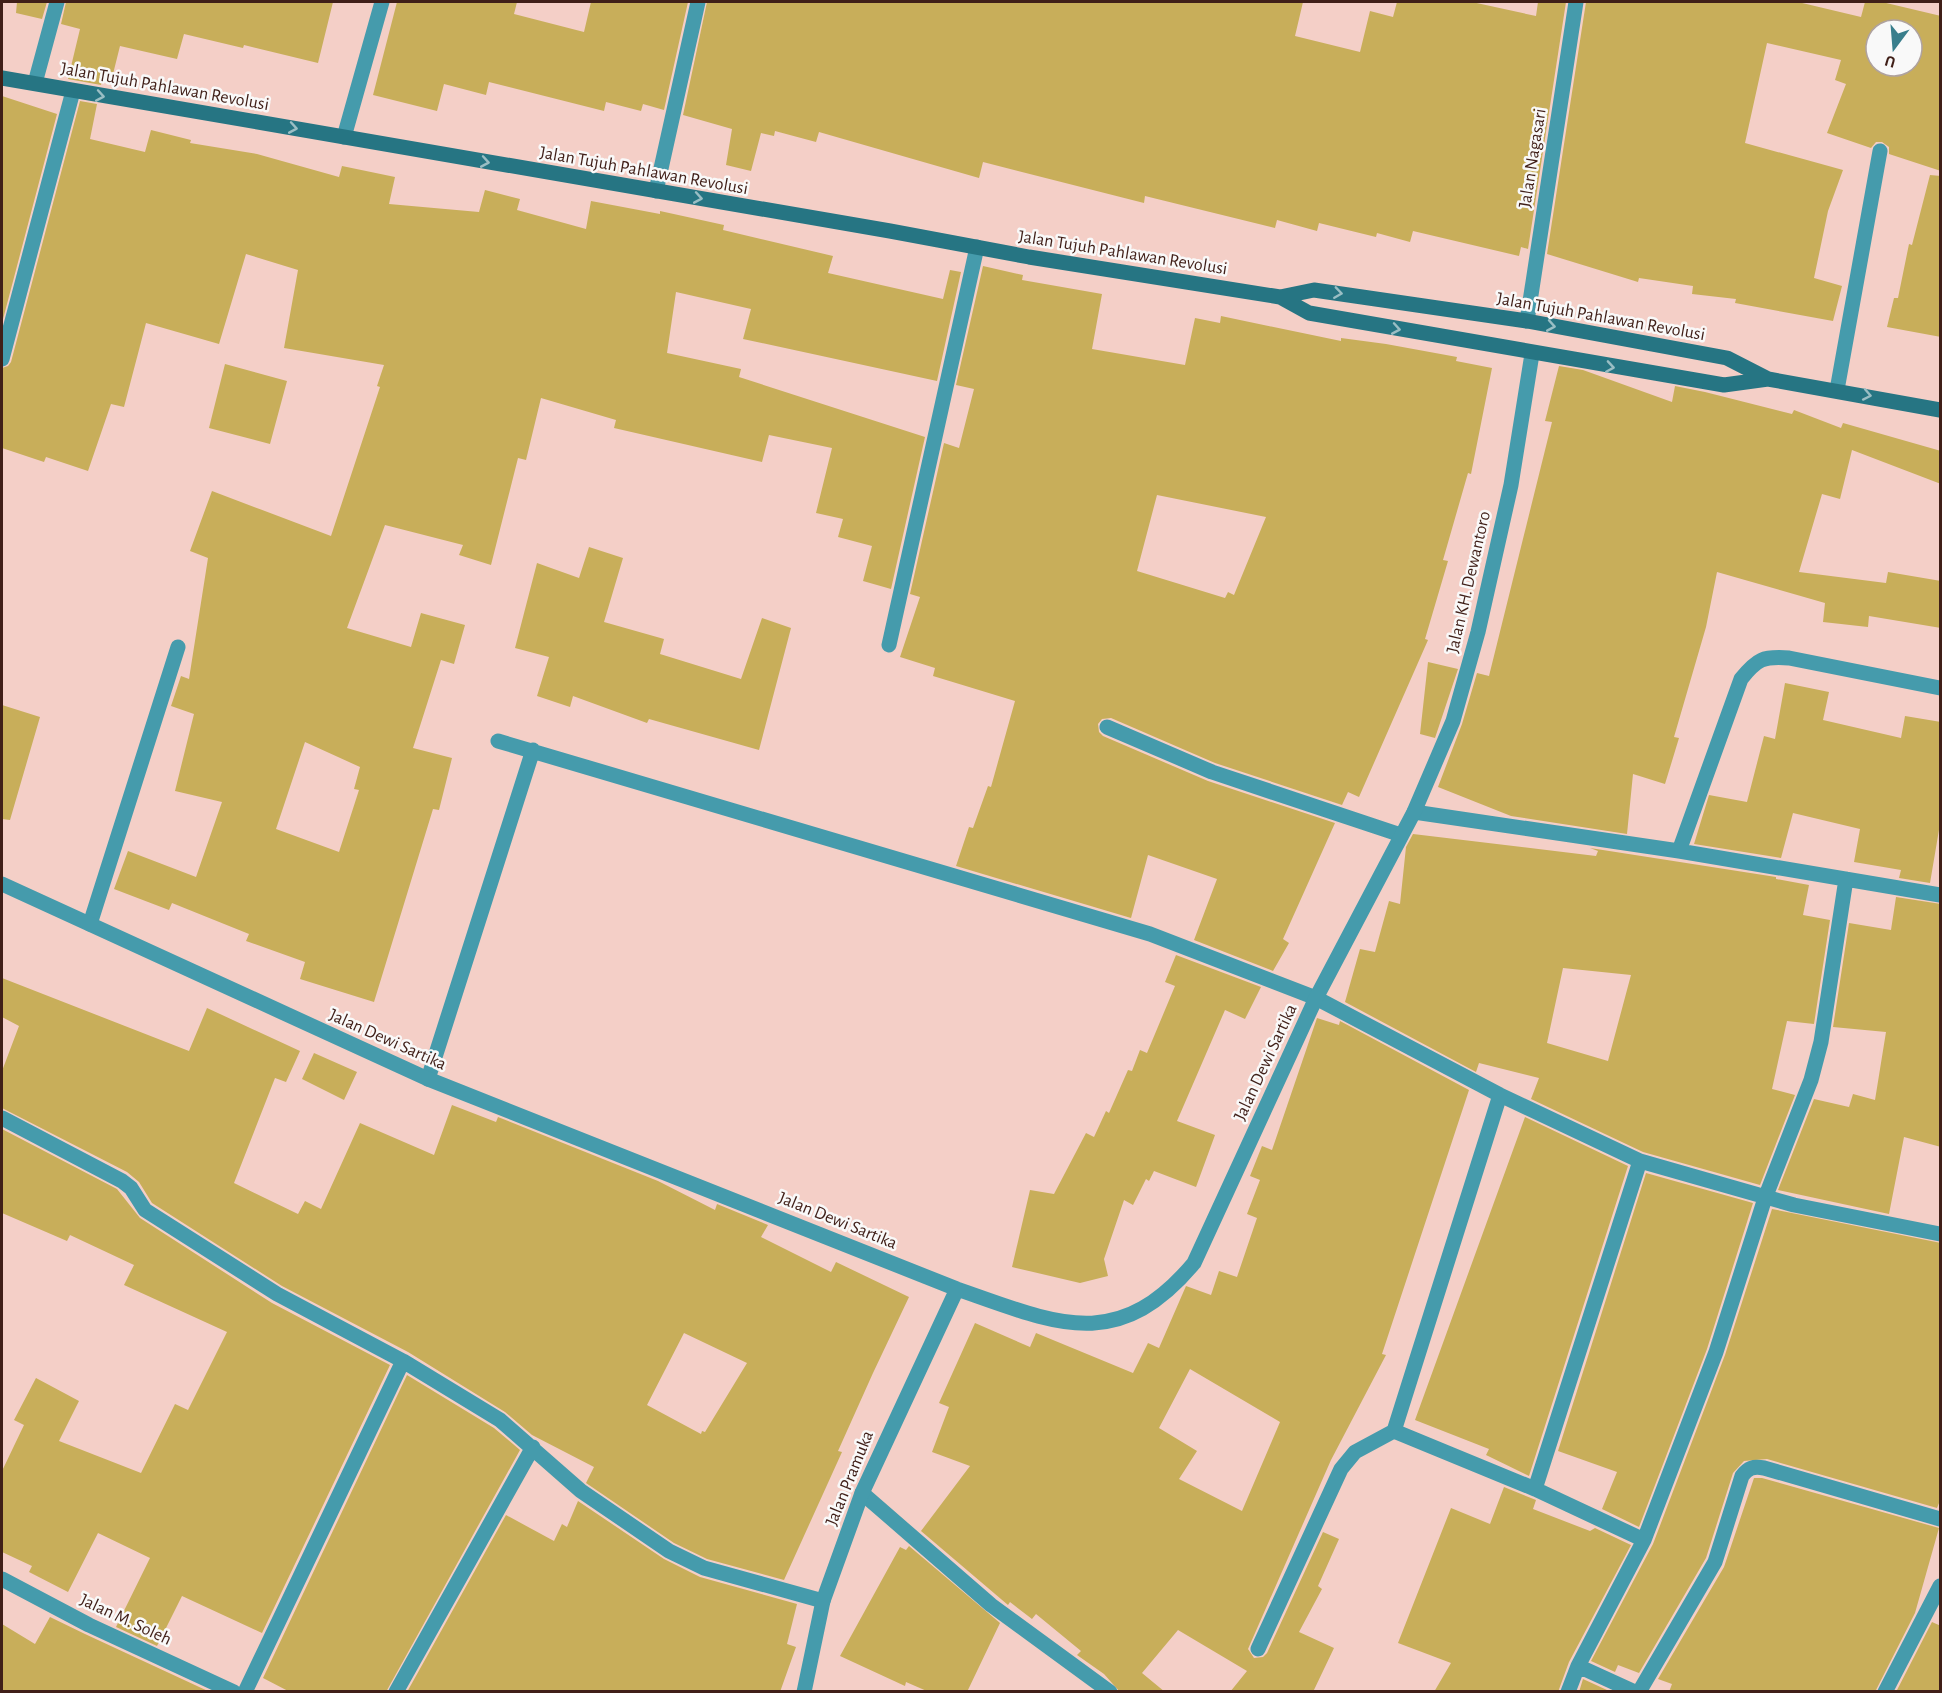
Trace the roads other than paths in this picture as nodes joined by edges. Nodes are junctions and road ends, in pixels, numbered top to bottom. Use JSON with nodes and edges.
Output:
{"nodes":[{"id":1,"x":57,"y":2,"type":"edge"},
{"id":2,"x":382,"y":2,"type":"edge"},
{"id":3,"x":698,"y":2,"type":"edge"},
{"id":4,"x":1576,"y":2,"type":"edge"},
{"id":5,"x":2,"y":78,"type":"edge"},
{"id":6,"x":35,"y":83,"type":"junction"},
{"id":7,"x":73,"y":91,"type":"junction"},
{"id":8,"x":344,"y":137,"type":"junction"},
{"id":9,"x":1880,"y":152,"type":"dead end"},
{"id":10,"x":656,"y":191,"type":"junction"},
{"id":11,"x":977,"y":247,"type":"junction"},
{"id":12,"x":1280,"y":297,"type":"junction"},
{"id":13,"x":1527,"y":321,"type":"junction"},
{"id":14,"x":1532,"y":354,"type":"junction"},
{"id":15,"x":2,"y":359,"type":"edge"},
{"id":16,"x":1768,"y":379,"type":"junction"},
{"id":17,"x":1837,"y":390,"type":"junction"},
{"id":18,"x":1941,"y":410,"type":"edge"},
{"id":19,"x":889,"y":645,"type":"dead end"},
{"id":20,"x":178,"y":647,"type":"dead end"},
{"id":21,"x":1941,"y":688,"type":"edge"},
{"id":22,"x":1107,"y":727,"type":"dead end"},
{"id":23,"x":498,"y":741,"type":"dead end"},
{"id":24,"x":533,"y":750,"type":"junction"},
{"id":25,"x":1414,"y":812,"type":"junction"},
{"id":26,"x":1401,"y":836,"type":"junction"},
{"id":27,"x":1679,"y":850,"type":"junction"},
{"id":28,"x":1846,"y":879,"type":"junction"},
{"id":29,"x":2,"y":884,"type":"edge"},
{"id":30,"x":1941,"y":895,"type":"edge"},
{"id":31,"x":90,"y":924,"type":"junction"},
{"id":32,"x":1316,"y":998,"type":"junction"},
{"id":33,"x":428,"y":1078,"type":"junction"},
{"id":34,"x":1500,"y":1095,"type":"junction"},
{"id":35,"x":2,"y":1118,"type":"edge"},
{"id":36,"x":1640,"y":1161,"type":"junction"},
{"id":37,"x":1765,"y":1198,"type":"junction"},
{"id":38,"x":1941,"y":1234,"type":"edge"},
{"id":39,"x":957,"y":1288,"type":"junction"},
{"id":40,"x":403,"y":1361,"type":"junction"},
{"id":41,"x":1394,"y":1431,"type":"junction"},
{"id":42,"x":533,"y":1447,"type":"junction"},
{"id":43,"x":1535,"y":1489,"type":"junction"},
{"id":44,"x":862,"y":1493,"type":"junction"},
{"id":45,"x":1941,"y":1519,"type":"edge"},
{"id":46,"x":1644,"y":1540,"type":"junction"},
{"id":47,"x":2,"y":1579,"type":"edge"},
{"id":48,"x":1941,"y":1586,"type":"edge"},
{"id":49,"x":823,"y":1601,"type":"junction"},
{"id":50,"x":1258,"y":1649,"type":"dead end"},
{"id":51,"x":1578,"y":1666,"type":"junction"},
{"id":52,"x":234,"y":1692,"type":"edge"},
{"id":53,"x":245,"y":1692,"type":"edge"},
{"id":54,"x":396,"y":1692,"type":"edge"},
{"id":55,"x":804,"y":1692,"type":"edge"},
{"id":56,"x":1110,"y":1692,"type":"edge"},
{"id":57,"x":1568,"y":1692,"type":"edge"},
{"id":58,"x":1637,"y":1692,"type":"edge"},
{"id":59,"x":1885,"y":1692,"type":"edge"}],
"edges":[{"from":1,"to":6,"type":"street"},
{"from":2,"to":8,"type":"street"},
{"from":3,"to":10,"type":"street"},
{"from":4,"to":13,"type":"street","name":"Jalan Nagasari"},
{"from":5,"to":6,"type":"main road","name":"Jalan Tujuh Pahlawan Revolusi"},
{"from":6,"to":7,"type":"main road","name":"Jalan Tujuh Pahlawan Revolusi"},
{"from":7,"to":8,"type":"main road","name":"Jalan Tujuh Pahlawan Revolusi","one_way":true},
{"from":7,"to":15,"type":"street"},
{"from":8,"to":10,"type":"main road","name":"Jalan Tujuh Pahlawan Revolusi","one_way":true},
{"from":9,"to":17,"type":"street"},
{"from":10,"to":11,"type":"main road","name":"Jalan Tujuh Pahlawan Revolusi","one_way":true},
{"from":11,"to":12,"type":"main road","name":"Jalan Tujuh Pahlawan Revolusi"},
{"from":11,"to":19,"type":"street"},
{"from":12,"to":13,"type":"main road","name":"Jalan Tujuh Pahlawan Revolusi","one_way":true},
{"from":12,"to":14,"type":"main road","name":"Jalan Tujuh Pahlawan Revolusi","one_way":true},
{"from":13,"to":16,"type":"main road","name":"Jalan Tujuh Pahlawan Revolusi","one_way":true},
{"from":14,"to":16,"type":"main road","name":"Jalan Tujuh Pahlawan Revolusi","one_way":true},
{"from":14,"to":25,"type":"street","name":"Jalan KH. Dewantoro"},
{"from":16,"to":17,"type":"main road","name":"Jalan Tujuh Pahlawan Revolusi"},
{"from":17,"to":18,"type":"main road","name":"Jalan Tujuh Pahlawan Revolusi","one_way":true},
{"from":20,"to":31,"type":"street"},
{"from":21,"to":27,"type":"street"},
{"from":22,"to":26,"type":"street"},
{"from":23,"to":24,"type":"street"},
{"from":24,"to":32,"type":"street"},
{"from":24,"to":33,"type":"street"},
{"from":25,"to":26,"type":"street","name":"Jalan Dewi Sartika"},
{"from":25,"to":27,"type":"street"},
{"from":26,"to":32,"type":"street","name":"Jalan Dewi Sartika"},
{"from":27,"to":28,"type":"street"},
{"from":28,"to":30,"type":"street"},
{"from":28,"to":37,"type":"street"},
{"from":29,"to":31,"type":"street","name":"Jalan Dewi Sartika"},
{"from":31,"to":33,"type":"street","name":"Jalan Dewi Sartika"},
{"from":32,"to":34,"type":"street"},
{"from":32,"to":39,"type":"street","name":"Jalan Dewi Sartika"},
{"from":33,"to":39,"type":"street","name":"Jalan Dewi Sartika"},
{"from":34,"to":36,"type":"street"},
{"from":34,"to":41,"type":"street"},
{"from":35,"to":40,"type":"street"},
{"from":36,"to":37,"type":"street"},
{"from":36,"to":43,"type":"street"},
{"from":37,"to":38,"type":"street"},
{"from":37,"to":46,"type":"street"},
{"from":39,"to":44,"type":"street","name":"Jalan Pramuka"},
{"from":40,"to":42,"type":"street"},
{"from":40,"to":53,"type":"street"},
{"from":41,"to":43,"type":"street"},
{"from":41,"to":50,"type":"street"},
{"from":42,"to":49,"type":"street"},
{"from":42,"to":54,"type":"street"},
{"from":43,"to":46,"type":"street"},
{"from":44,"to":49,"type":"street","name":"Jalan Pramuka"},
{"from":44,"to":56,"type":"street"},
{"from":45,"to":58,"type":"street"},
{"from":46,"to":51,"type":"street"},
{"from":47,"to":52,"type":"street","name":"Jalan M. Soleh"},
{"from":48,"to":59,"type":"street"},
{"from":49,"to":55,"type":"street","name":"Jalan Pramuka"},
{"from":51,"to":57,"type":"street"},
{"from":51,"to":58,"type":"street"}]}
